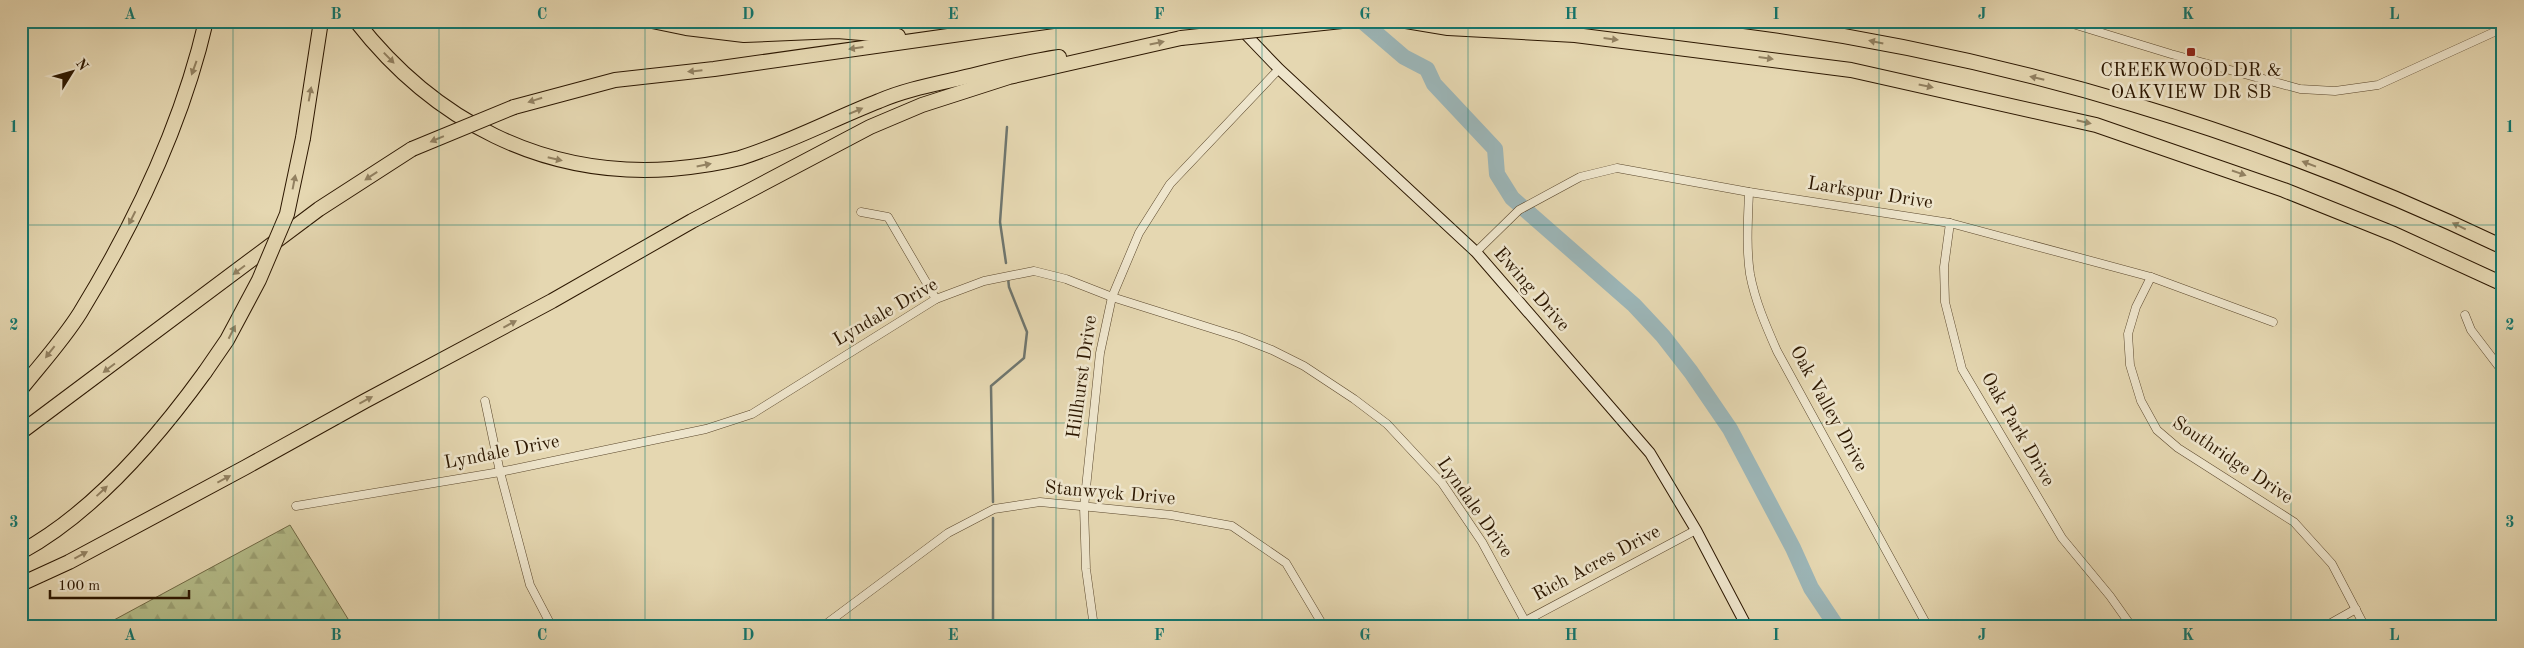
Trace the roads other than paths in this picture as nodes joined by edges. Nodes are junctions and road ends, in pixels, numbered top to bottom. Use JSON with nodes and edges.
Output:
{"nodes":[{"id":1,"x":206,"y":21,"type":"edge"},
{"id":2,"x":321,"y":21,"type":"edge"},
{"id":3,"x":356,"y":21,"type":"edge"},
{"id":4,"x":652,"y":21,"type":"edge"},
{"id":5,"x":1053,"y":21,"type":"edge"},
{"id":6,"x":1232,"y":21,"type":"edge"},
{"id":7,"x":1342,"y":21,"type":"edge"},
{"id":8,"x":1406,"y":21,"type":"edge"},
{"id":9,"x":1744,"y":21,"type":"edge"},
{"id":10,"x":2063,"y":21,"type":"edge"},
{"id":11,"x":2503,"y":28,"type":"edge"},
{"id":12,"x":921,"y":38,"type":"junction"},
{"id":13,"x":1133,"y":48,"type":"junction"},
{"id":14,"x":1279,"y":69,"type":"junction"},
{"id":15,"x":1749,"y":192,"type":"junction"},
{"id":16,"x":861,"y":212,"type":"dead end"},
{"id":17,"x":1950,"y":223,"type":"junction"},
{"id":18,"x":2503,"y":247,"type":"edge"},
{"id":19,"x":1476,"y":252,"type":"junction"},
{"id":20,"x":2151,"y":278,"type":"junction"},
{"id":21,"x":2499,"y":282,"type":"edge"},
{"id":22,"x":1112,"y":297,"type":"junction"},
{"id":23,"x":936,"y":299,"type":"junction"},
{"id":24,"x":2465,"y":315,"type":"dead end"},
{"id":25,"x":2274,"y":322,"type":"dead end"},
{"id":26,"x":2503,"y":372,"type":"edge"},
{"id":27,"x":21,"y":388,"type":"edge"},
{"id":28,"x":485,"y":401,"type":"dead end"},
{"id":29,"x":21,"y":432,"type":"edge"},
{"id":30,"x":500,"y":472,"type":"junction"},
{"id":31,"x":296,"y":506,"type":"dead end"},
{"id":32,"x":1084,"y":506,"type":"junction"},
{"id":33,"x":1696,"y":530,"type":"junction"},
{"id":34,"x":21,"y":552,"type":"edge"},
{"id":35,"x":21,"y":584,"type":"edge"},
{"id":36,"x":2356,"y":609,"type":"junction"},
{"id":37,"x":1525,"y":621,"type":"junction"},
{"id":38,"x":552,"y":627,"type":"edge"},
{"id":39,"x":822,"y":627,"type":"edge"},
{"id":40,"x":1094,"y":627,"type":"edge"},
{"id":41,"x":1324,"y":627,"type":"edge"},
{"id":42,"x":1514,"y":627,"type":"edge"},
{"id":43,"x":1747,"y":627,"type":"edge"},
{"id":44,"x":1928,"y":627,"type":"edge"},
{"id":45,"x":2132,"y":627,"type":"edge"},
{"id":46,"x":2324,"y":627,"type":"edge"},
{"id":47,"x":2365,"y":627,"type":"edge"}],
"edges":[{"from":1,"to":27,"type":"highway","one_way":true},
{"from":34,"to":2,"type":"highway","one_way":true,"bridge":true},
{"from":3,"to":13,"type":"highway","one_way":true},
{"from":4,"to":12,"type":"highway"},
{"from":5,"to":12,"type":"highway"},
{"from":6,"to":14,"type":"main road","name":"Ewing Drive"},
{"from":13,"to":7,"type":"highway","one_way":true,"bridge":true},
{"from":8,"to":21,"type":"highway","one_way":true},
{"from":18,"to":9,"type":"highway","one_way":true},
{"from":10,"to":11,"type":"street"},
{"from":12,"to":29,"type":"highway","one_way":true,"bridge":true},
{"from":35,"to":13,"type":"highway","one_way":true},
{"from":14,"to":19,"type":"main road","name":"Ewing Drive"},
{"from":14,"to":22,"type":"street","name":"Hillhurst Drive"},
{"from":15,"to":17,"type":"street","name":"Larkspur Drive"},
{"from":15,"to":19,"type":"street","name":"Larkspur Drive"},
{"from":15,"to":44,"type":"street","name":"Oak Valley Drive"},
{"from":16,"to":23,"type":"street"},
{"from":17,"to":20,"type":"street","name":"Larkspur Drive"},
{"from":17,"to":45,"type":"street","name":"Oak Park Drive"},
{"from":19,"to":33,"type":"main road","name":"Ewing Drive"},
{"from":20,"to":25,"type":"street","name":"Larkspur Drive"},
{"from":20,"to":36,"type":"street","name":"Southridge Drive"},
{"from":22,"to":23,"type":"street","name":"Lyndale Drive"},
{"from":22,"to":32,"type":"street","name":"Hillhurst Drive"},
{"from":22,"to":37,"type":"street","name":"Lyndale Drive"},
{"from":23,"to":30,"type":"street","name":"Lyndale Drive"},
{"from":24,"to":26,"type":"street"},
{"from":28,"to":30,"type":"street"},
{"from":30,"to":31,"type":"street","name":"Lyndale Drive"},
{"from":30,"to":38,"type":"street"},
{"from":32,"to":39,"type":"street","name":"Stanwyck Drive"},
{"from":32,"to":40,"type":"street","name":"Hillhurst Drive"},
{"from":32,"to":41,"type":"street","name":"Stanwyck Drive"},
{"from":33,"to":37,"type":"street","name":"Rich Acres Drive"},
{"from":33,"to":43,"type":"main road","name":"Ewing Drive"},
{"from":36,"to":46,"type":"street"},
{"from":36,"to":47,"type":"street","name":"Southridge Drive"},
{"from":37,"to":42,"type":"street","name":"Rich Acres Drive"}]}
